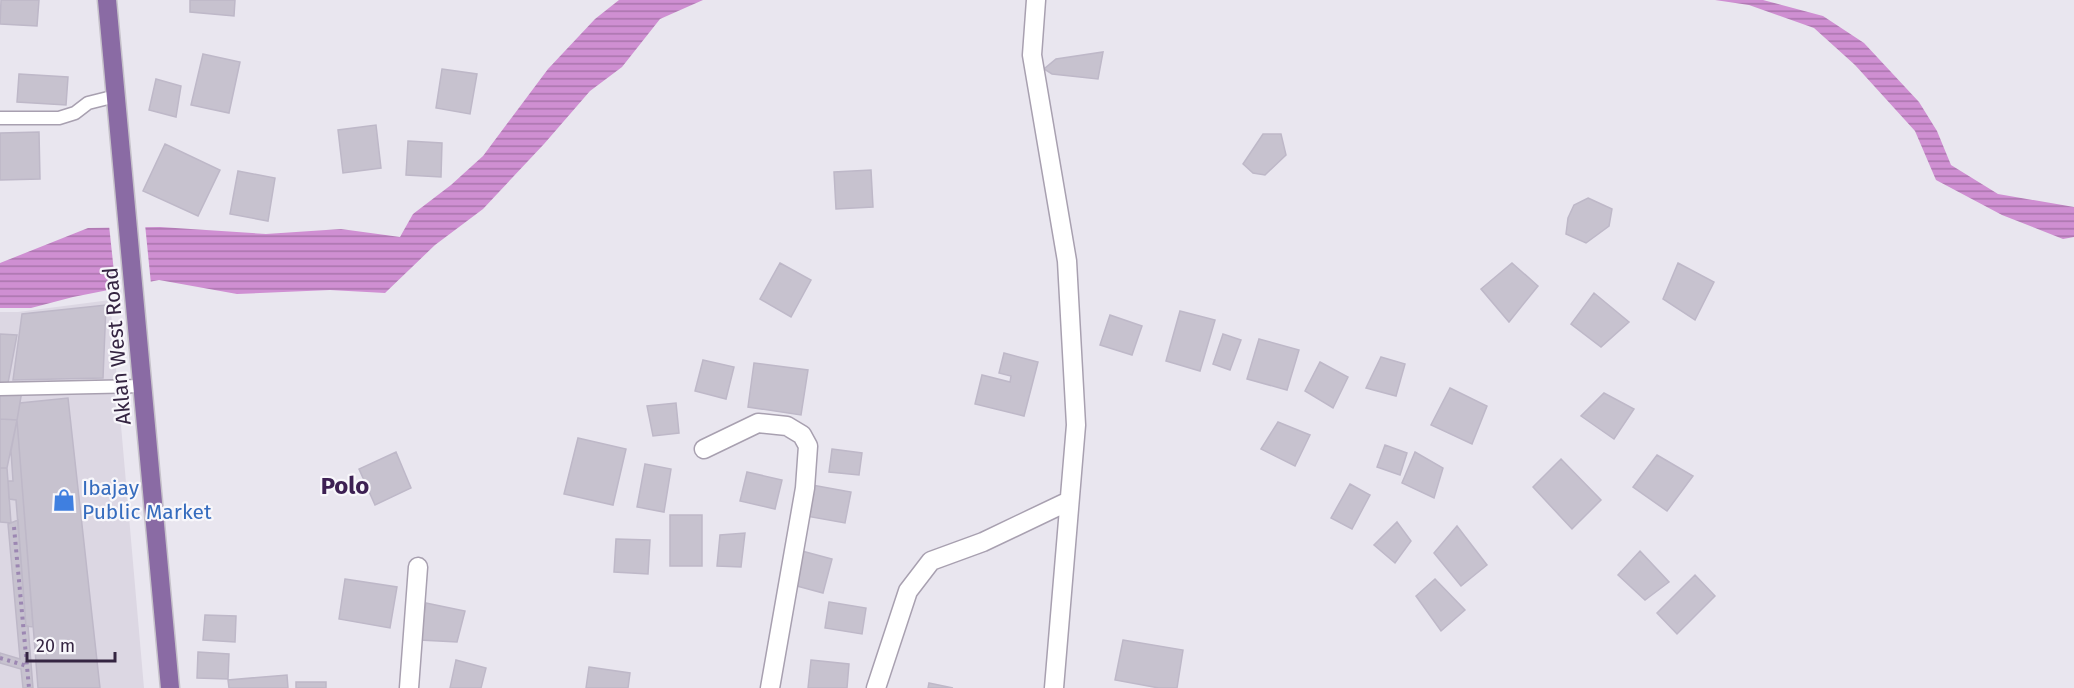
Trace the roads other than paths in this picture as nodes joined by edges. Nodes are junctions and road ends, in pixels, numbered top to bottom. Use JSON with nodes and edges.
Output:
{"nodes":[{"id":1,"x":107,"y":0,"type":"edge"},
{"id":2,"x":1036,"y":0,"type":"edge"},
{"id":3,"x":116,"y":96,"type":"junction"},
{"id":4,"x":0,"y":118,"type":"edge"},
{"id":5,"x":143,"y":386,"type":"junction"},
{"id":6,"x":0,"y":389,"type":"edge"},
{"id":7,"x":704,"y":449,"type":"dead end"},
{"id":8,"x":1069,"y":501,"type":"junction"},
{"id":9,"x":418,"y":567,"type":"dead end"},
{"id":10,"x":1053,"y":686,"type":"edge"},
{"id":11,"x":170,"y":688,"type":"edge"},
{"id":12,"x":409,"y":688,"type":"edge"},
{"id":13,"x":771,"y":688,"type":"edge"},
{"id":14,"x":876,"y":688,"type":"edge"}],
"edges":[{"from":1,"to":3,"type":"main road","name":"Aklan West Road"},
{"from":2,"to":8,"type":"street"},
{"from":3,"to":4,"type":"lane"},
{"from":3,"to":5,"type":"main road","name":"Aklan West Road"},
{"from":5,"to":6,"type":"lane"},
{"from":5,"to":11,"type":"main road","name":"Aklan West Road"},
{"from":7,"to":13,"type":"street"},
{"from":8,"to":10,"type":"street"},
{"from":8,"to":14,"type":"street"},
{"from":9,"to":12,"type":"street"}]}
